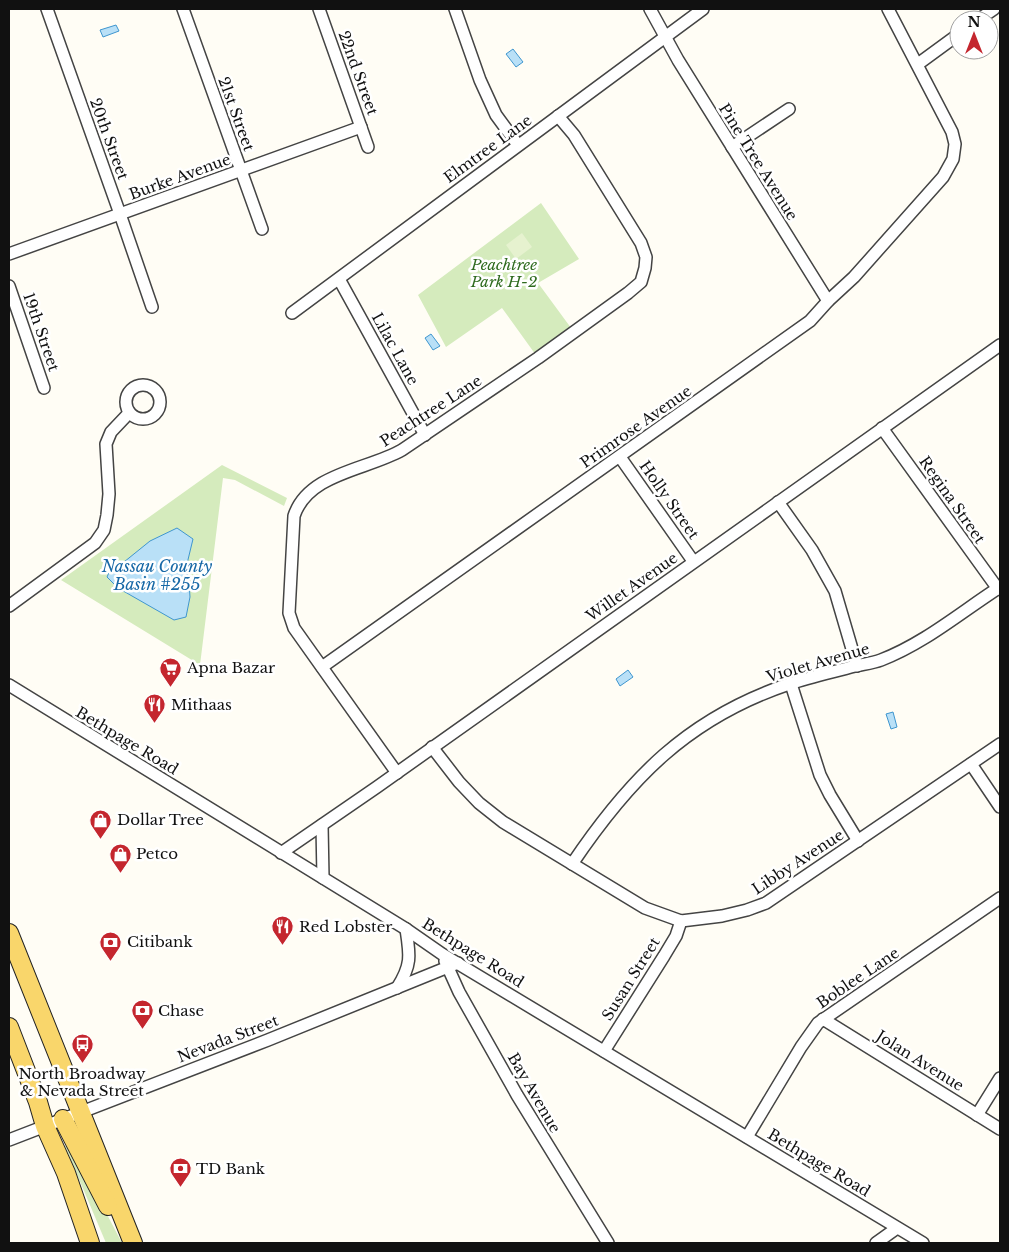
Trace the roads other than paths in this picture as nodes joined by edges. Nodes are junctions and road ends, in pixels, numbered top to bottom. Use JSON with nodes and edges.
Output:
{"nodes":[{"id":1,"x":47,"y":9,"type":"edge"},
{"id":2,"x":182,"y":9,"type":"edge"},
{"id":3,"x":319,"y":9,"type":"edge"},
{"id":4,"x":455,"y":9,"type":"edge"},
{"id":5,"x":650,"y":9,"type":"edge"},
{"id":6,"x":703,"y":9,"type":"edge"},
{"id":7,"x":888,"y":9,"type":"edge"},
{"id":8,"x":665,"y":37,"type":"junction"},
{"id":9,"x":949,"y":41,"type":"edge"},
{"id":10,"x":918,"y":64,"type":"junction"},
{"id":11,"x":789,"y":109,"type":"dead end"},
{"id":12,"x":558,"y":116,"type":"junction"},
{"id":13,"x":361,"y":128,"type":"junction"},
{"id":14,"x":518,"y":145,"type":"junction"},
{"id":15,"x":732,"y":146,"type":"junction"},
{"id":16,"x":368,"y":147,"type":"dead end"},
{"id":17,"x":240,"y":171,"type":"junction"},
{"id":18,"x":120,"y":214,"type":"junction"},
{"id":19,"x":262,"y":229,"type":"dead end"},
{"id":20,"x":9,"y":254,"type":"edge"},
{"id":21,"x":339,"y":279,"type":"junction"},
{"id":22,"x":9,"y":286,"type":"edge"},
{"id":23,"x":828,"y":301,"type":"junction"},
{"id":24,"x":152,"y":307,"type":"dead end"},
{"id":25,"x":292,"y":313,"type":"dead end"},
{"id":26,"x":1000,"y":345,"type":"edge"},
{"id":27,"x":44,"y":388,"type":"dead end"},
{"id":28,"x":129,"y":413,"type":"dead end"},
{"id":29,"x":882,"y":428,"type":"junction"},
{"id":30,"x":425,"y":435,"type":"junction"},
{"id":31,"x":620,"y":457,"type":"junction"},
{"id":32,"x":778,"y":502,"type":"junction"},
{"id":33,"x":694,"y":561,"type":"junction"},
{"id":34,"x":999,"y":588,"type":"edge"},
{"id":35,"x":9,"y":606,"type":"edge"},
{"id":36,"x":857,"y":666,"type":"junction"},
{"id":37,"x":322,"y":667,"type":"junction"},
{"id":38,"x":790,"y":684,"type":"junction"},
{"id":39,"x":9,"y":685,"type":"edge"},
{"id":40,"x":1000,"y":744,"type":"edge"},
{"id":41,"x":432,"y":747,"type":"junction"},
{"id":42,"x":971,"y":764,"type":"junction"},
{"id":43,"x":397,"y":773,"type":"junction"},
{"id":44,"x":1000,"y":807,"type":"edge"},
{"id":45,"x":322,"y":825,"type":"junction"},
{"id":46,"x":858,"y":840,"type":"junction"},
{"id":47,"x":281,"y":852,"type":"junction"},
{"id":48,"x":572,"y":864,"type":"junction"},
{"id":49,"x":323,"y":878,"type":"junction"},
{"id":50,"x":1000,"y":898,"type":"edge"},
{"id":51,"x":681,"y":921,"type":"junction"},
{"id":52,"x":406,"y":929,"type":"junction"},
{"id":53,"x":9,"y":933,"type":"edge"},
{"id":54,"x":442,"y":954,"type":"joint"},
{"id":55,"x":453,"y":965,"type":"junction"},
{"id":56,"x":397,"y":988,"type":"junction"},
{"id":57,"x":823,"y":1019,"type":"junction"},
{"id":58,"x":9,"y":1027,"type":"edge"},
{"id":59,"x":604,"y":1051,"type":"junction"},
{"id":60,"x":1000,"y":1078,"type":"edge"},
{"id":61,"x":80,"y":1112,"type":"junction"},
{"id":62,"x":978,"y":1115,"type":"junction"},
{"id":63,"x":63,"y":1119,"type":"junction"},
{"id":64,"x":46,"y":1126,"type":"junction"},
{"id":65,"x":1000,"y":1129,"type":"edge"},
{"id":66,"x":747,"y":1137,"type":"junction"},
{"id":67,"x":9,"y":1140,"type":"edge"},
{"id":68,"x":897,"y":1228,"type":"junction"},
{"id":69,"x":90,"y":1243,"type":"edge"},
{"id":70,"x":132,"y":1243,"type":"edge"},
{"id":71,"x":608,"y":1243,"type":"edge"},
{"id":72,"x":876,"y":1243,"type":"edge"},
{"id":73,"x":923,"y":1243,"type":"edge"}],
"edges":[{"from":1,"to":18,"type":"street","name":"20th Street"},
{"from":2,"to":17,"type":"street","name":"21st Street"},
{"from":3,"to":13,"type":"street","name":"22nd Street"},
{"from":4,"to":14,"type":"street"},
{"from":5,"to":8,"type":"street","name":"Pine Tree Avenue"},
{"from":6,"to":8,"type":"street","name":"Elmtree Lane"},
{"from":7,"to":10,"type":"street","name":"Primrose Avenue"},
{"from":8,"to":12,"type":"street","name":"Elmtree Lane"},
{"from":8,"to":15,"type":"street","name":"Pine Tree Avenue"},
{"from":9,"to":10,"type":"street"},
{"from":10,"to":23,"type":"street","name":"Primrose Avenue"},
{"from":11,"to":15,"type":"street"},
{"from":12,"to":14,"type":"street","name":"Elmtree Lane"},
{"from":12,"to":30,"type":"street","name":"Peachtree Lane"},
{"from":13,"to":16,"type":"street","name":"22nd Street"},
{"from":13,"to":17,"type":"street","name":"Burke Avenue"},
{"from":14,"to":21,"type":"street","name":"Elmtree Lane"},
{"from":15,"to":23,"type":"street","name":"Pine Tree Avenue"},
{"from":17,"to":18,"type":"street","name":"Burke Avenue"},
{"from":17,"to":19,"type":"street","name":"21st Street"},
{"from":18,"to":20,"type":"street","name":"Burke Avenue"},
{"from":18,"to":24,"type":"street","name":"20th Street"},
{"from":21,"to":25,"type":"street","name":"Elmtree Lane"},
{"from":21,"to":30,"type":"street","name":"Lilac Lane"},
{"from":22,"to":27,"type":"street","name":"19th Street"},
{"from":23,"to":31,"type":"street","name":"Primrose Avenue"},
{"from":26,"to":29,"type":"street","name":"Willet Avenue"},
{"from":28,"to":35,"type":"street"},
{"from":29,"to":32,"type":"street","name":"Willet Avenue"},
{"from":29,"to":34,"type":"street","name":"Regina Street"},
{"from":30,"to":37,"type":"street","name":"Peachtree Lane"},
{"from":31,"to":33,"type":"street","name":"Holly Street"},
{"from":31,"to":37,"type":"street","name":"Primrose Avenue"},
{"from":32,"to":33,"type":"street","name":"Willet Avenue"},
{"from":32,"to":36,"type":"street"},
{"from":33,"to":41,"type":"street","name":"Willet Avenue"},
{"from":34,"to":36,"type":"street","name":"Violet Avenue"},
{"from":36,"to":38,"type":"street","name":"Violet Avenue"},
{"from":37,"to":43,"type":"street","name":"Peachtree Lane"},
{"from":38,"to":46,"type":"street"},
{"from":38,"to":48,"type":"street","name":"Violet Avenue"},
{"from":39,"to":47,"type":"street","name":"Bethpage Road"},
{"from":40,"to":42,"type":"street","name":"Libby Avenue"},
{"from":41,"to":43,"type":"street","name":"Willet Avenue"},
{"from":41,"to":48,"type":"street","name":"Libby Avenue"},
{"from":42,"to":44,"type":"street"},
{"from":42,"to":46,"type":"street","name":"Libby Avenue"},
{"from":43,"to":45,"type":"street","name":"Willet Avenue"},
{"from":45,"to":47,"type":"street","name":"Willet Avenue"},
{"from":45,"to":49,"type":"street"},
{"from":46,"to":51,"type":"street","name":"Libby Avenue"},
{"from":47,"to":49,"type":"street","name":"Bethpage Road"},
{"from":48,"to":51,"type":"street","name":"Libby Avenue"},
{"from":49,"to":52,"type":"street","name":"Bethpage Road"},
{"from":50,"to":57,"type":"street","name":"Boblee Lane"},
{"from":51,"to":59,"type":"street","name":"Susan Street"},
{"from":52,"to":54,"type":"street","name":"Bethpage Road"},
{"from":52,"to":56,"type":"street"},
{"from":53,"to":61,"type":"main road"},
{"from":54,"to":55,"type":"street","name":"Bay Avenue"},
{"from":55,"to":56,"type":"street","name":"Nevada Street"},
{"from":55,"to":59,"type":"street","name":"Bethpage Road"},
{"from":55,"to":71,"type":"street","name":"Bay Avenue"},
{"from":56,"to":61,"type":"street","name":"Nevada Street"},
{"from":57,"to":62,"type":"street","name":"Jolan Avenue"},
{"from":57,"to":66,"type":"street","name":"Boblee Lane"},
{"from":58,"to":64,"type":"main road"},
{"from":59,"to":66,"type":"street","name":"Bethpage Road"},
{"from":60,"to":62,"type":"street"},
{"from":61,"to":63,"type":"street","name":"Nevada Street"},
{"from":61,"to":70,"type":"main road"},
{"from":62,"to":65,"type":"street","name":"Jolan Avenue"},
{"from":63,"to":64,"type":"street","name":"Nevada Street"},
{"from":63,"to":70,"type":"main road"},
{"from":64,"to":67,"type":"street","name":"Nevada Street"},
{"from":64,"to":69,"type":"main road"},
{"from":66,"to":68,"type":"street","name":"Bethpage Road"},
{"from":68,"to":72,"type":"street"},
{"from":68,"to":73,"type":"street","name":"Bethpage Road"}]}
